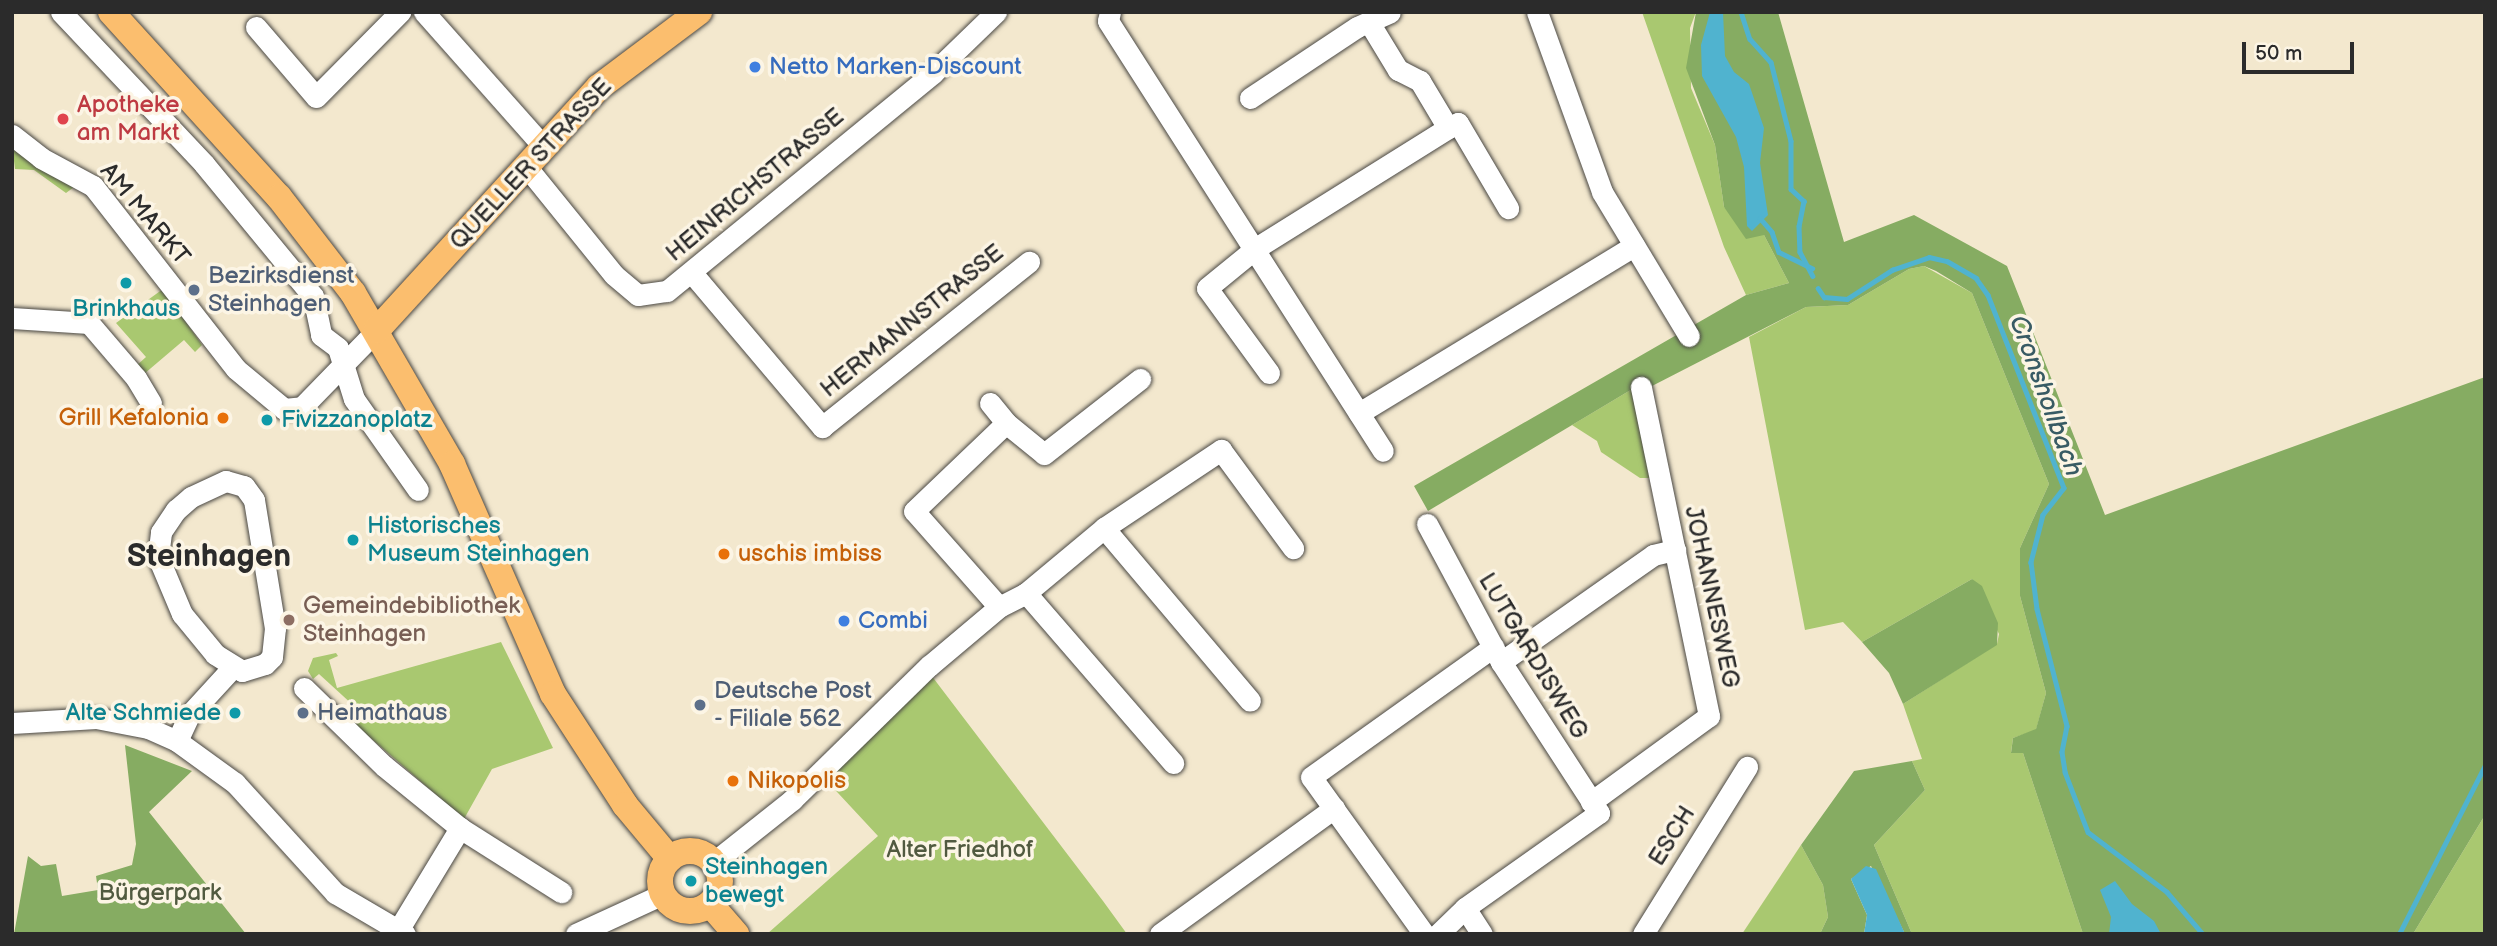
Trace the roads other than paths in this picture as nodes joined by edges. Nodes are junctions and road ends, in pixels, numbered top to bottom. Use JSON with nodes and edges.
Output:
{"nodes":[{"id":1,"x":61,"y":12,"type":"edge"},
{"id":2,"x":111,"y":12,"type":"edge"},
{"id":3,"x":400,"y":12,"type":"edge"},
{"id":4,"x":424,"y":12,"type":"edge"},
{"id":5,"x":699,"y":12,"type":"edge"},
{"id":6,"x":996,"y":12,"type":"edge"},
{"id":7,"x":1110,"y":12,"type":"edge"},
{"id":8,"x":1390,"y":12,"type":"edge"},
{"id":9,"x":1537,"y":12,"type":"edge"},
{"id":10,"x":1370,"y":24,"type":"junction"},
{"id":11,"x":256,"y":27,"type":"dead end"},
{"id":12,"x":1250,"y":98,"type":"dead end"},
{"id":13,"x":1448,"y":128,"type":"junction"},
{"id":14,"x":12,"y":135,"type":"edge"},
{"id":15,"x":542,"y":146,"type":"junction"},
{"id":16,"x":525,"y":165,"type":"junction"},
{"id":17,"x":1508,"y":208,"type":"dead end"},
{"id":18,"x":1634,"y":246,"type":"junction"},
{"id":19,"x":1256,"y":248,"type":"junction"},
{"id":20,"x":1029,"y":262,"type":"dead end"},
{"id":21,"x":692,"y":273,"type":"junction"},
{"id":22,"x":12,"y":318,"type":"edge"},
{"id":23,"x":377,"y":330,"type":"junction"},
{"id":24,"x":1689,"y":336,"type":"dead end"},
{"id":25,"x":345,"y":365,"type":"junction"},
{"id":26,"x":1269,"y":373,"type":"dead end"},
{"id":27,"x":1140,"y":379,"type":"dead end"},
{"id":28,"x":1641,"y":387,"type":"dead end"},
{"id":29,"x":990,"y":403,"type":"dead end"},
{"id":30,"x":151,"y":404,"type":"dead end"},
{"id":31,"x":1359,"y":412,"type":"junction"},
{"id":32,"x":1006,"y":423,"type":"junction"},
{"id":33,"x":1383,"y":452,"type":"dead end"},
{"id":34,"x":418,"y":490,"type":"dead end"},
{"id":35,"x":1427,"y":524,"type":"dead end"},
{"id":36,"x":1104,"y":528,"type":"junction"},
{"id":37,"x":1293,"y":548,"type":"dead end"},
{"id":38,"x":1675,"y":550,"type":"junction"},
{"id":39,"x":1026,"y":593,"type":"junction"},
{"id":40,"x":999,"y":607,"type":"junction"},
{"id":41,"x":1497,"y":655,"type":"junction"},
{"id":42,"x":232,"y":668,"type":"junction"},
{"id":43,"x":304,"y":688,"type":"dead end"},
{"id":44,"x":1250,"y":701,"type":"dead end"},
{"id":45,"x":12,"y":723,"type":"edge"},
{"id":46,"x":177,"y":741,"type":"junction"},
{"id":47,"x":1173,"y":763,"type":"dead end"},
{"id":48,"x":1747,"y":767,"type":"dead end"},
{"id":49,"x":1334,"y":807,"type":"junction"},
{"id":50,"x":1595,"y":808,"type":"junction"},
{"id":51,"x":460,"y":828,"type":"junction"},
{"id":52,"x":670,"y":859,"type":"junction"},
{"id":53,"x":713,"y":863,"type":"junction"},
{"id":54,"x":561,"y":892,"type":"dead end"},
{"id":55,"x":663,"y":894,"type":"junction"},
{"id":56,"x":710,"y":904,"type":"junction"},
{"id":57,"x":1465,"y":908,"type":"junction"},
{"id":58,"x":401,"y":933,"type":"edge"},
{"id":59,"x":576,"y":934,"type":"edge"},
{"id":60,"x":736,"y":934,"type":"edge"},
{"id":61,"x":1160,"y":934,"type":"edge"},
{"id":62,"x":1424,"y":934,"type":"edge"},
{"id":63,"x":1438,"y":934,"type":"edge"},
{"id":64,"x":1482,"y":934,"type":"edge"},
{"id":65,"x":1643,"y":934,"type":"edge"}],
"edges":[{"from":1,"to":25,"type":"street"},
{"from":2,"to":23,"type":"main road"},
{"from":3,"to":11,"type":"street"},
{"from":4,"to":15,"type":"street"},
{"from":5,"to":15,"type":"main road","name":"QUELLER STRASSE"},
{"from":6,"to":21,"type":"street","name":"HEINRICHSTRASSE"},
{"from":7,"to":19,"type":"street"},
{"from":8,"to":10,"type":"street"},
{"from":9,"to":18,"type":"street"},
{"from":10,"to":12,"type":"street"},
{"from":10,"to":13,"type":"street"},
{"from":13,"to":17,"type":"street"},
{"from":13,"to":19,"type":"street"},
{"from":14,"to":25,"type":"street","name":"AM MARKT"},
{"from":15,"to":16,"type":"main road","name":"QUELLER STRASSE"},
{"from":16,"to":21,"type":"street","name":"HEINRICHSTRASSE"},
{"from":16,"to":23,"type":"main road","name":"QUELLER STRASSE"},
{"from":18,"to":24,"type":"street"},
{"from":18,"to":31,"type":"street"},
{"from":19,"to":26,"type":"street"},
{"from":19,"to":31,"type":"street"},
{"from":20,"to":21,"type":"street","name":"HERMANNSTRASSE"},
{"from":22,"to":30,"type":"street"},
{"from":23,"to":25,"type":"street","name":"AM MARKT"},
{"from":23,"to":52,"type":"main road"},
{"from":25,"to":34,"type":"street"},
{"from":27,"to":32,"type":"street"},
{"from":28,"to":38,"type":"street","name":"JOHANNESWEG"},
{"from":29,"to":32,"type":"street"},
{"from":31,"to":33,"type":"street"},
{"from":32,"to":40,"type":"street"},
{"from":35,"to":41,"type":"street","name":"LUTGARDISWEG"},
{"from":36,"to":37,"type":"street"},
{"from":36,"to":39,"type":"street"},
{"from":36,"to":44,"type":"street"},
{"from":38,"to":41,"type":"street"},
{"from":38,"to":50,"type":"street","name":"JOHANNESWEG"},
{"from":39,"to":40,"type":"street"},
{"from":39,"to":47,"type":"street"},
{"from":40,"to":53,"type":"street"},
{"from":41,"to":49,"type":"street"},
{"from":41,"to":50,"type":"street","name":"LUTGARDISWEG"},
{"from":42,"to":42,"type":"street"},
{"from":42,"to":46,"type":"street"},
{"from":43,"to":51,"type":"street"},
{"from":45,"to":46,"type":"street"},
{"from":46,"to":58,"type":"street"},
{"from":48,"to":65,"type":"street","name":"ESCH"},
{"from":49,"to":61,"type":"street"},
{"from":49,"to":62,"type":"street"},
{"from":50,"to":57,"type":"street"},
{"from":51,"to":54,"type":"street"},
{"from":51,"to":58,"type":"street"},
{"from":52,"to":53,"type":"main road"},
{"from":52,"to":55,"type":"main road"},
{"from":53,"to":56,"type":"main road"},
{"from":55,"to":56,"type":"main road"},
{"from":55,"to":59,"type":"street"},
{"from":56,"to":60,"type":"main road"},
{"from":57,"to":63,"type":"street"},
{"from":57,"to":64,"type":"street"}]}
